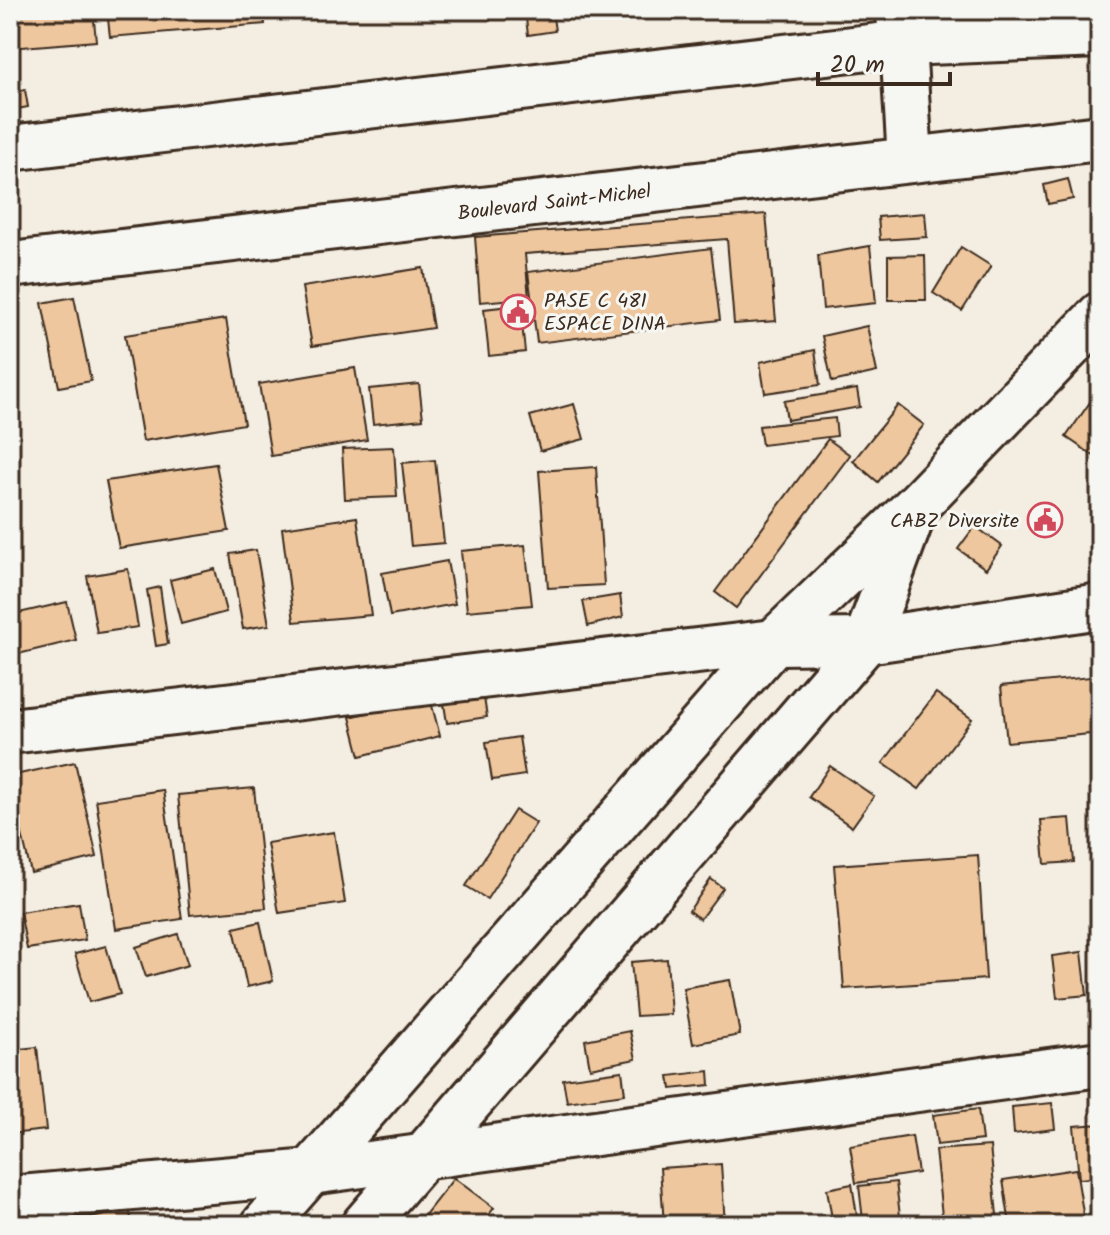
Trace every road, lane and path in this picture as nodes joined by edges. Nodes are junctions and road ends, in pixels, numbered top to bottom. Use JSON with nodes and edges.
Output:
{"nodes":[{"id":1,"x":901,"y":27,"type":"edge"},
{"id":2,"x":1099,"y":35,"type":"edge"},
{"id":3,"x":1093,"y":145,"type":"edge"},
{"id":4,"x":10,"y":148,"type":"edge"},
{"id":5,"x":910,"y":160,"type":"junction"},
{"id":6,"x":10,"y":265,"type":"edge"},
{"id":7,"x":1100,"y":315,"type":"edge"},
{"id":8,"x":915,"y":507,"type":"junction"},
{"id":9,"x":1100,"y":606,"type":"edge"},
{"id":10,"x":866,"y":641,"type":"junction"},
{"id":11,"x":774,"y":642,"type":"junction"},
{"id":12,"x":10,"y":731,"type":"edge"},
{"id":13,"x":1100,"y":1064,"type":"edge"},
{"id":14,"x":425,"y":1156,"type":"junction"},
{"id":15,"x":311,"y":1172,"type":"junction"},
{"id":16,"x":10,"y":1199,"type":"edge"},
{"id":17,"x":264,"y":1225,"type":"edge"},
{"id":18,"x":364,"y":1225,"type":"edge"}],
"edges":[{"from":1,"to":2,"type":"street"},
{"from":1,"to":4,"type":"street"},
{"from":1,"to":5,"type":"street"},
{"from":3,"to":5,"type":"street","name":"Boulevard Saint-Michel"},
{"from":5,"to":6,"type":"street","name":"Boulevard Saint-Michel"},
{"from":7,"to":8,"type":"street"},
{"from":8,"to":10,"type":"street"},
{"from":8,"to":11,"type":"street"},
{"from":9,"to":10,"type":"street"},
{"from":10,"to":11,"type":"street"},
{"from":10,"to":14,"type":"street"},
{"from":11,"to":12,"type":"street"},
{"from":11,"to":15,"type":"street"},
{"from":13,"to":14,"type":"street"},
{"from":14,"to":15,"type":"street"},
{"from":14,"to":18,"type":"street"},
{"from":15,"to":16,"type":"street"},
{"from":15,"to":17,"type":"street"}]}
